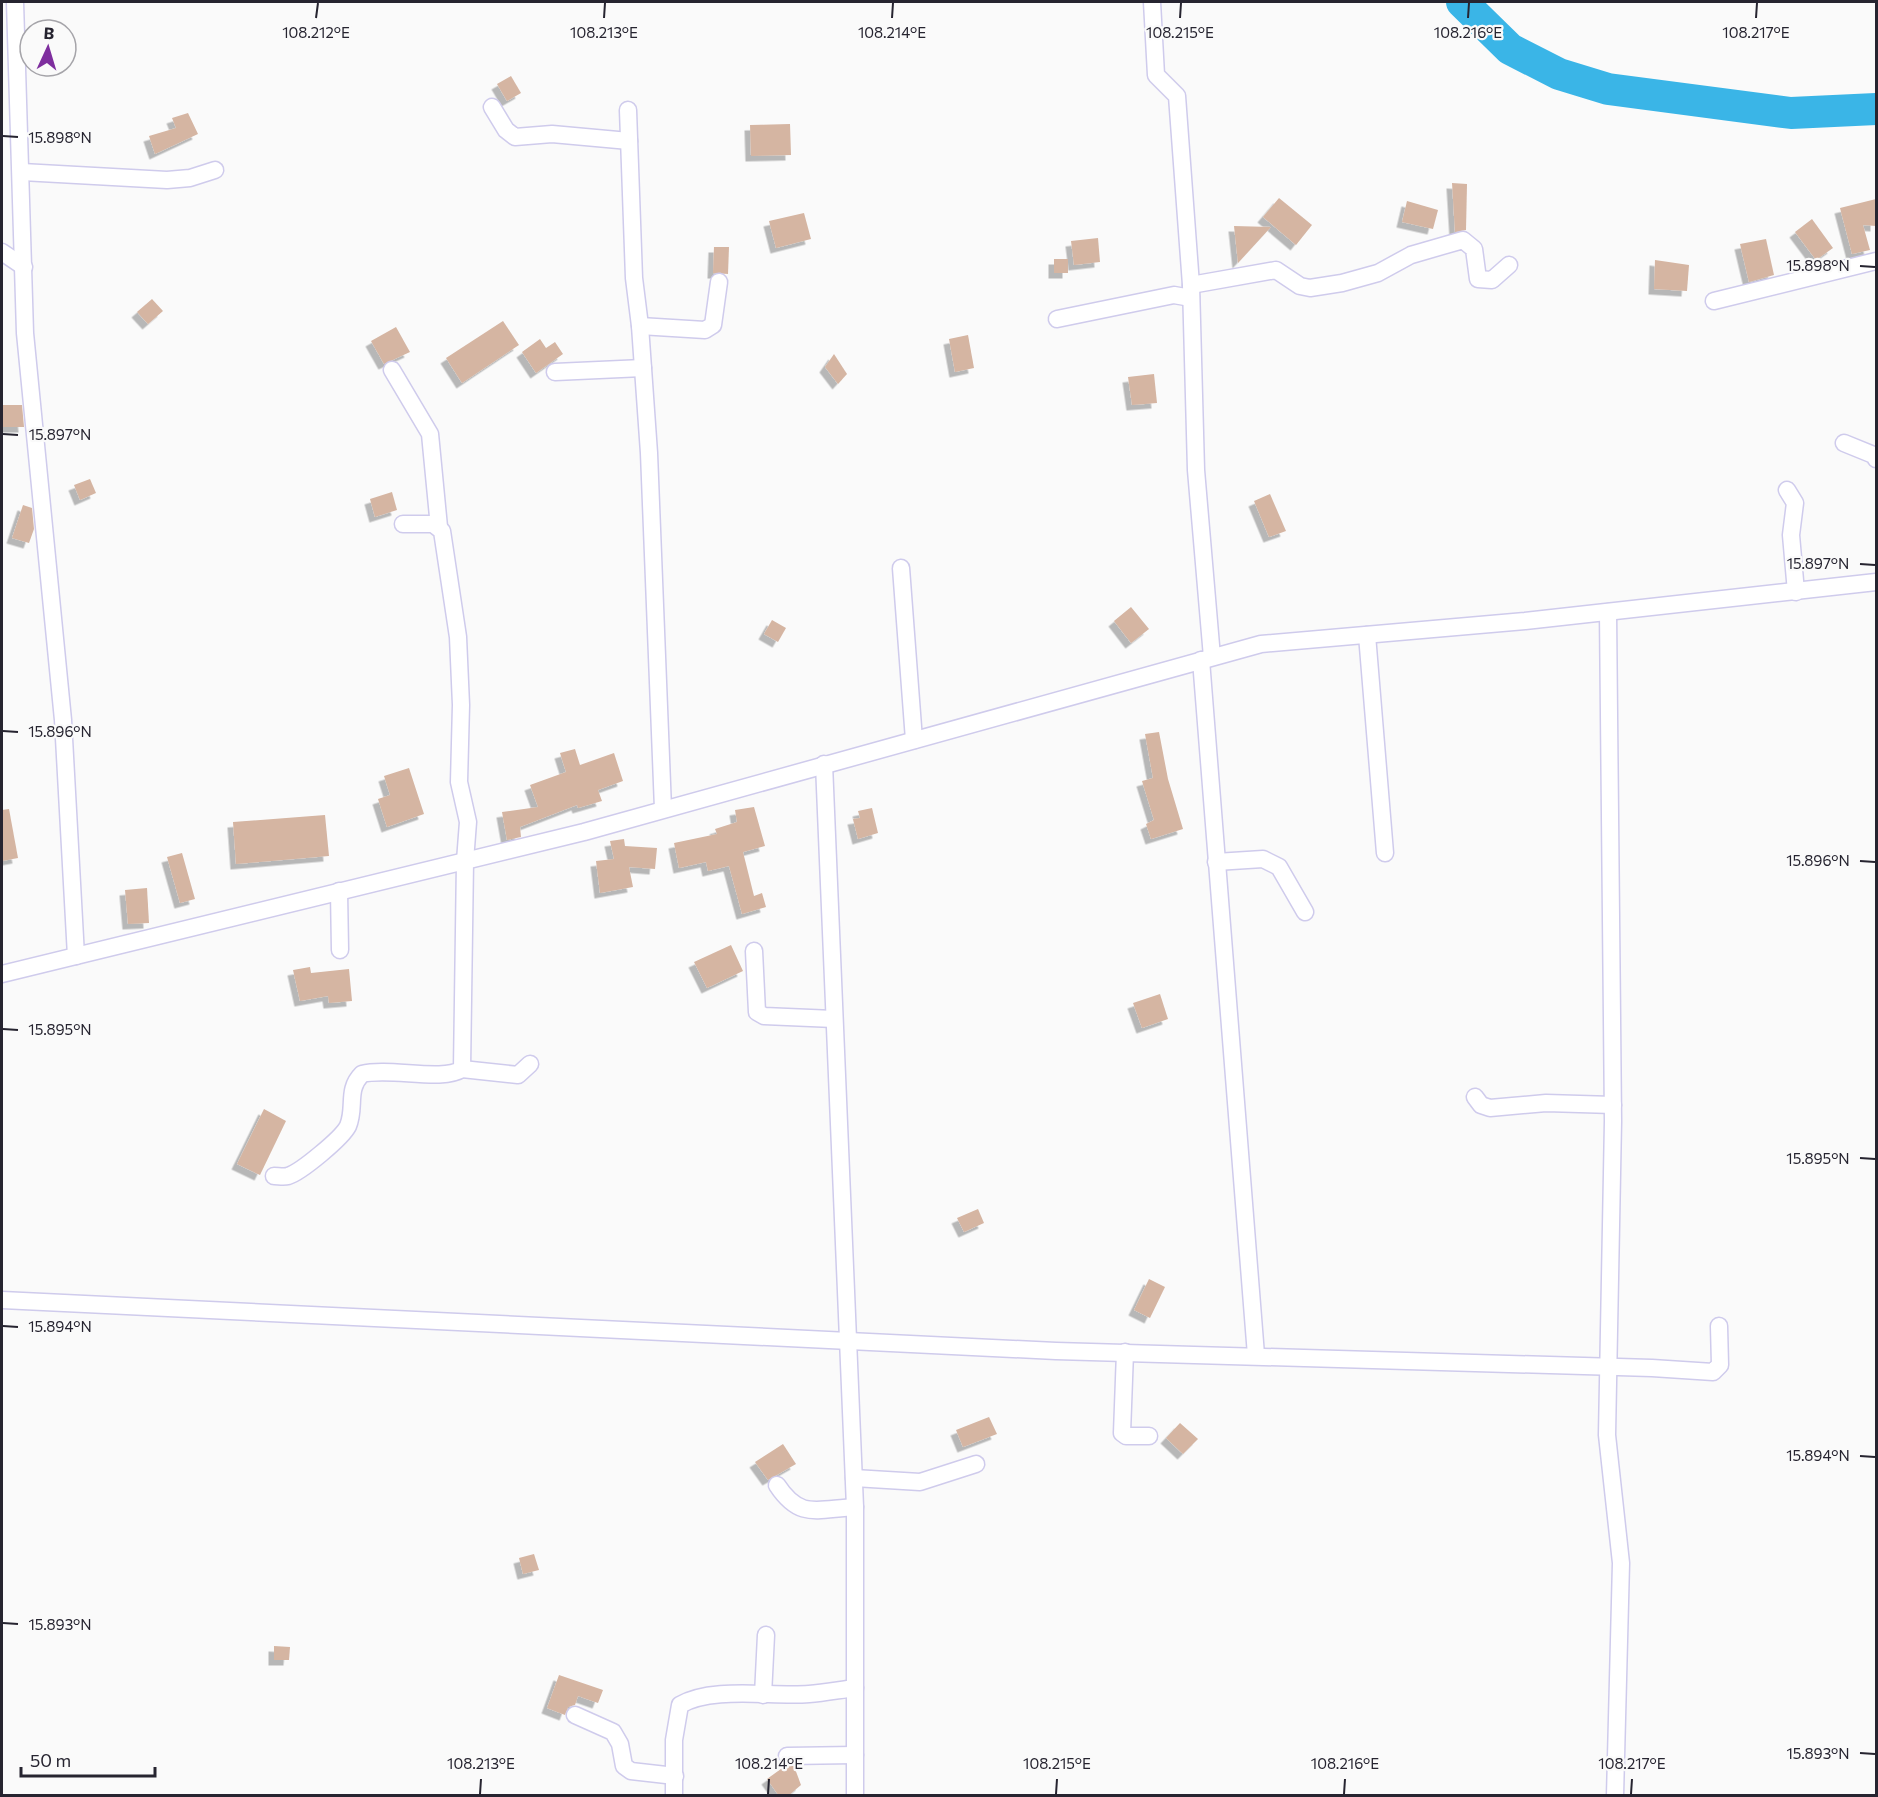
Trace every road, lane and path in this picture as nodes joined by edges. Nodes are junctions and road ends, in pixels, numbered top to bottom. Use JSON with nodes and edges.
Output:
{"nodes":[{"id":1,"x":15,"y":2,"type":"edge"},
{"id":2,"x":1152,"y":2,"type":"edge"},
{"id":3,"x":492,"y":107,"type":"dead end"},
{"id":4,"x":628,"y":110,"type":"dead end"},
{"id":5,"x":629,"y":141,"type":"junction"},
{"id":6,"x":215,"y":170,"type":"dead end"},
{"id":7,"x":22,"y":172,"type":"junction"},
{"id":8,"x":2,"y":252,"type":"edge"},
{"id":9,"x":1876,"y":261,"type":"edge"},
{"id":10,"x":1509,"y":264,"type":"dead end"},
{"id":11,"x":24,"y":267,"type":"junction"},
{"id":12,"x":718,"y":282,"type":"dead end"},
{"id":13,"x":1191,"y":292,"type":"junction"},
{"id":14,"x":1714,"y":301,"type":"dead end"},
{"id":15,"x":1057,"y":319,"type":"dead end"},
{"id":16,"x":640,"y":326,"type":"junction"},
{"id":17,"x":643,"y":368,"type":"junction"},
{"id":18,"x":392,"y":370,"type":"dead end"},
{"id":19,"x":555,"y":372,"type":"dead end"},
{"id":20,"x":1844,"y":443,"type":"dead end"},
{"id":21,"x":1876,"y":459,"type":"edge"},
{"id":22,"x":1787,"y":490,"type":"dead end"},
{"id":23,"x":403,"y":524,"type":"dead end"},
{"id":24,"x":440,"y":527,"type":"junction"},
{"id":25,"x":901,"y":568,"type":"dead end"},
{"id":26,"x":1876,"y":582,"type":"edge"},
{"id":27,"x":1796,"y":592,"type":"junction"},
{"id":28,"x":1608,"y":612,"type":"junction"},
{"id":29,"x":1367,"y":635,"type":"junction"},
{"id":30,"x":1207,"y":658,"type":"junction"},
{"id":31,"x":914,"y":740,"type":"junction"},
{"id":32,"x":824,"y":764,"type":"junction"},
{"id":33,"x":663,"y":809,"type":"junction"},
{"id":34,"x":1385,"y":853,"type":"dead end"},
{"id":35,"x":465,"y":861,"type":"junction"},
{"id":36,"x":1216,"y":862,"type":"junction"},
{"id":37,"x":339,"y":891,"type":"junction"},
{"id":38,"x":1305,"y":912,"type":"dead end"},
{"id":39,"x":340,"y":950,"type":"dead end"},
{"id":40,"x":754,"y":951,"type":"dead end"},
{"id":41,"x":76,"y":956,"type":"junction"},
{"id":42,"x":2,"y":974,"type":"edge"},
{"id":43,"x":834,"y":1019,"type":"junction"},
{"id":44,"x":530,"y":1064,"type":"dead end"},
{"id":45,"x":462,"y":1069,"type":"junction"},
{"id":46,"x":1475,"y":1097,"type":"dead end"},
{"id":47,"x":1613,"y":1105,"type":"junction"},
{"id":48,"x":274,"y":1176,"type":"dead end"},
{"id":49,"x":2,"y":1300,"type":"edge"},
{"id":50,"x":1719,"y":1326,"type":"dead end"},
{"id":51,"x":848,"y":1339,"type":"junction"},
{"id":52,"x":1125,"y":1352,"type":"junction"},
{"id":53,"x":1256,"y":1355,"type":"junction"},
{"id":54,"x":1609,"y":1368,"type":"junction"},
{"id":55,"x":1149,"y":1436,"type":"dead end"},
{"id":56,"x":976,"y":1464,"type":"dead end"},
{"id":57,"x":854,"y":1478,"type":"junction"},
{"id":58,"x":777,"y":1485,"type":"dead end"},
{"id":59,"x":855,"y":1507,"type":"junction"},
{"id":60,"x":766,"y":1635,"type":"dead end"},
{"id":61,"x":855,"y":1688,"type":"junction"},
{"id":62,"x":763,"y":1695,"type":"junction"},
{"id":63,"x":575,"y":1715,"type":"dead end"},
{"id":64,"x":855,"y":1755,"type":"junction"},
{"id":65,"x":787,"y":1756,"type":"dead end"},
{"id":66,"x":675,"y":1776,"type":"junction"},
{"id":67,"x":674,"y":1796,"type":"edge"},
{"id":68,"x":855,"y":1796,"type":"edge"},
{"id":69,"x":1614,"y":1796,"type":"edge"}],
"edges":[{"from":1,"to":7,"type":"street"},
{"from":2,"to":13,"type":"street"},
{"from":3,"to":5,"type":"street"},
{"from":4,"to":5,"type":"street"},
{"from":5,"to":16,"type":"street"},
{"from":6,"to":7,"type":"street"},
{"from":7,"to":11,"type":"street"},
{"from":8,"to":11,"type":"street"},
{"from":9,"to":14,"type":"street"},
{"from":10,"to":13,"type":"street"},
{"from":11,"to":41,"type":"street"},
{"from":12,"to":16,"type":"street"},
{"from":13,"to":15,"type":"street"},
{"from":13,"to":30,"type":"street"},
{"from":16,"to":17,"type":"street"},
{"from":17,"to":19,"type":"street"},
{"from":17,"to":33,"type":"street"},
{"from":18,"to":24,"type":"street"},
{"from":20,"to":21,"type":"street"},
{"from":22,"to":27,"type":"street"},
{"from":23,"to":24,"type":"street"},
{"from":24,"to":35,"type":"street"},
{"from":25,"to":31,"type":"street"},
{"from":26,"to":27,"type":"street"},
{"from":27,"to":28,"type":"street"},
{"from":28,"to":29,"type":"street"},
{"from":28,"to":47,"type":"street"},
{"from":29,"to":30,"type":"street"},
{"from":29,"to":34,"type":"street"},
{"from":30,"to":31,"type":"street"},
{"from":30,"to":36,"type":"street"},
{"from":31,"to":32,"type":"street"},
{"from":32,"to":33,"type":"street"},
{"from":32,"to":43,"type":"street"},
{"from":33,"to":35,"type":"street"},
{"from":35,"to":37,"type":"street"},
{"from":35,"to":45,"type":"street"},
{"from":36,"to":38,"type":"street"},
{"from":36,"to":53,"type":"street"},
{"from":37,"to":39,"type":"street"},
{"from":37,"to":41,"type":"street"},
{"from":40,"to":43,"type":"street"},
{"from":41,"to":42,"type":"street"},
{"from":43,"to":51,"type":"street"},
{"from":44,"to":45,"type":"street"},
{"from":45,"to":48,"type":"street"},
{"from":46,"to":47,"type":"street"},
{"from":47,"to":54,"type":"street"},
{"from":49,"to":51,"type":"street"},
{"from":50,"to":54,"type":"street"},
{"from":51,"to":52,"type":"street"},
{"from":51,"to":57,"type":"street"},
{"from":52,"to":53,"type":"street"},
{"from":52,"to":55,"type":"street"},
{"from":53,"to":54,"type":"street"},
{"from":54,"to":69,"type":"street"},
{"from":56,"to":57,"type":"street"},
{"from":57,"to":59,"type":"street"},
{"from":58,"to":59,"type":"street"},
{"from":59,"to":61,"type":"street"},
{"from":60,"to":62,"type":"street"},
{"from":61,"to":62,"type":"street"},
{"from":61,"to":64,"type":"street"},
{"from":62,"to":66,"type":"street"},
{"from":63,"to":66,"type":"street"},
{"from":64,"to":65,"type":"street"},
{"from":64,"to":68,"type":"street"},
{"from":66,"to":67,"type":"street"}]}
